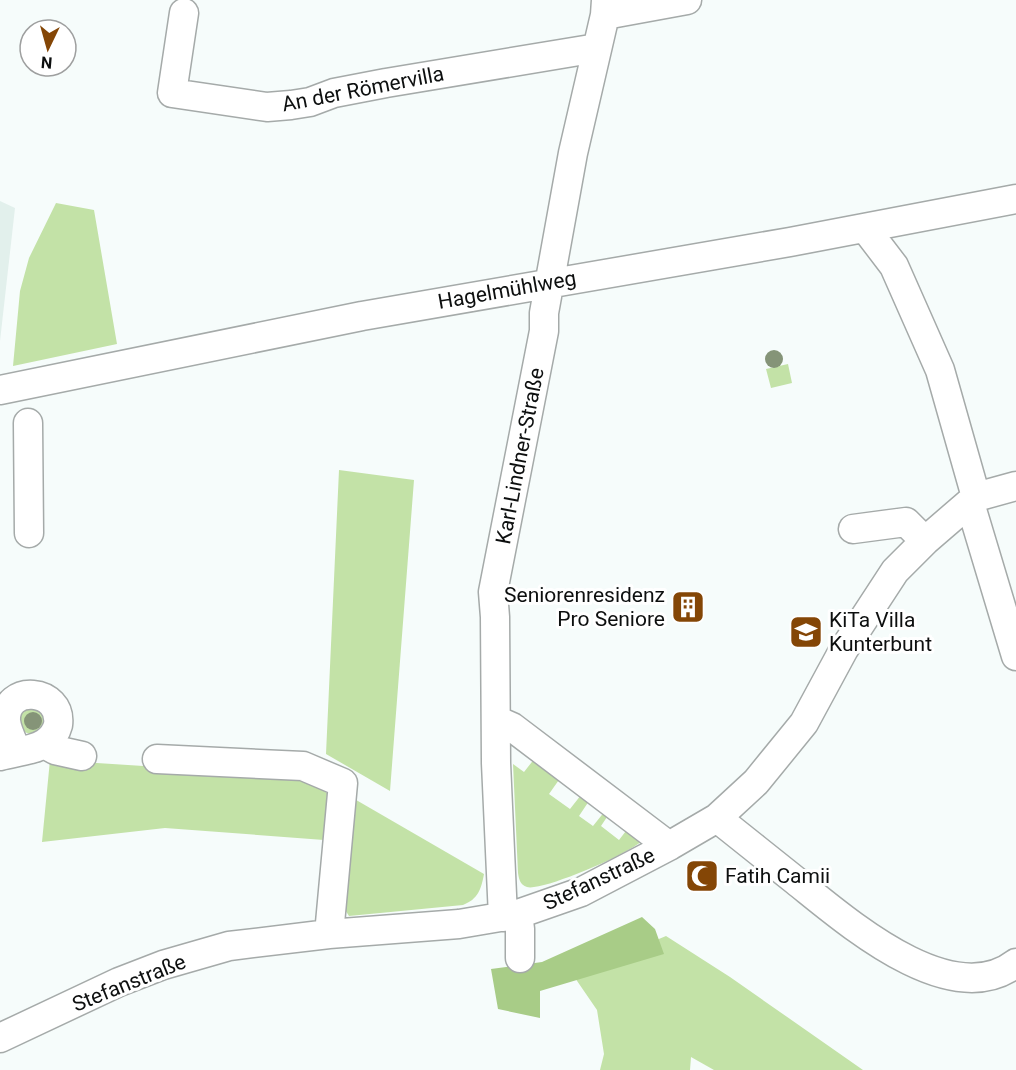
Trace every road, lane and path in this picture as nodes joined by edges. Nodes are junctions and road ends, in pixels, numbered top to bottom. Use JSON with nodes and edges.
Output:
{"nodes":[{"id":1,"x":687,"y":0,"type":"edge"},
{"id":2,"x":605,"y":7,"type":"edge"},
{"id":3,"x":184,"y":13,"type":"dead end"},
{"id":4,"x":597,"y":48,"type":"junction"},
{"id":5,"x":1016,"y":199,"type":"edge"},
{"id":6,"x":865,"y":228,"type":"junction"},
{"id":7,"x":549,"y":283,"type":"junction"},
{"id":8,"x":0,"y":390,"type":"edge"},
{"id":9,"x":28,"y":423,"type":"dead end"},
{"id":10,"x":1016,"y":486,"type":"edge"},
{"id":11,"x":973,"y":500,"type":"junction"},
{"id":12,"x":853,"y":529,"type":"dead end"},
{"id":13,"x":29,"y":532,"type":"dead end"},
{"id":14,"x":925,"y":541,"type":"junction"},
{"id":15,"x":1016,"y":656,"type":"edge"},
{"id":16,"x":496,"y":720,"type":"junction"},
{"id":17,"x":20,"y":750,"type":"edge"},
{"id":18,"x":82,"y":756,"type":"dead end"},
{"id":19,"x":157,"y":759,"type":"dead end"},
{"id":20,"x":717,"y":818,"type":"junction"},
{"id":21,"x":669,"y":846,"type":"junction"},
{"id":22,"x":510,"y":916,"type":"junction"},
{"id":23,"x":329,"y":934,"type":"junction"},
{"id":24,"x":519,"y":958,"type":"dead end"},
{"id":25,"x":1016,"y":963,"type":"edge"},
{"id":26,"x":0,"y":1038,"type":"edge"}],
"edges":[{"from":1,"to":2,"type":"street"},
{"from":2,"to":4,"type":"street","name":"Karl-Lindner-Straße"},
{"from":3,"to":4,"type":"street","name":"An der Römervilla"},
{"from":4,"to":7,"type":"street","name":"Karl-Lindner-Straße"},
{"from":5,"to":6,"type":"street","name":"Hagelmühlweg"},
{"from":6,"to":7,"type":"street","name":"Hagelmühlweg"},
{"from":6,"to":11,"type":"street"},
{"from":7,"to":8,"type":"street","name":"Hagelmühlweg"},
{"from":7,"to":16,"type":"street","name":"Karl-Lindner-Straße"},
{"from":9,"to":13,"type":"street"},
{"from":10,"to":11,"type":"street","name":"Stefanstraße"},
{"from":11,"to":14,"type":"street","name":"Stefanstraße"},
{"from":11,"to":15,"type":"street"},
{"from":12,"to":14,"type":"street"},
{"from":14,"to":20,"type":"street","name":"Stefanstraße"},
{"from":16,"to":21,"type":"street"},
{"from":16,"to":22,"type":"street","name":"Karl-Lindner-Straße"},
{"from":17,"to":18,"type":"street"},
{"from":19,"to":23,"type":"street"},
{"from":20,"to":21,"type":"street","name":"Stefanstraße"},
{"from":20,"to":25,"type":"street"},
{"from":21,"to":22,"type":"street","name":"Stefanstraße"},
{"from":22,"to":23,"type":"street","name":"Stefanstraße"},
{"from":22,"to":24,"type":"street","name":"Karl-Lindner-Straße"},
{"from":23,"to":26,"type":"street","name":"Stefanstraße"}]}
